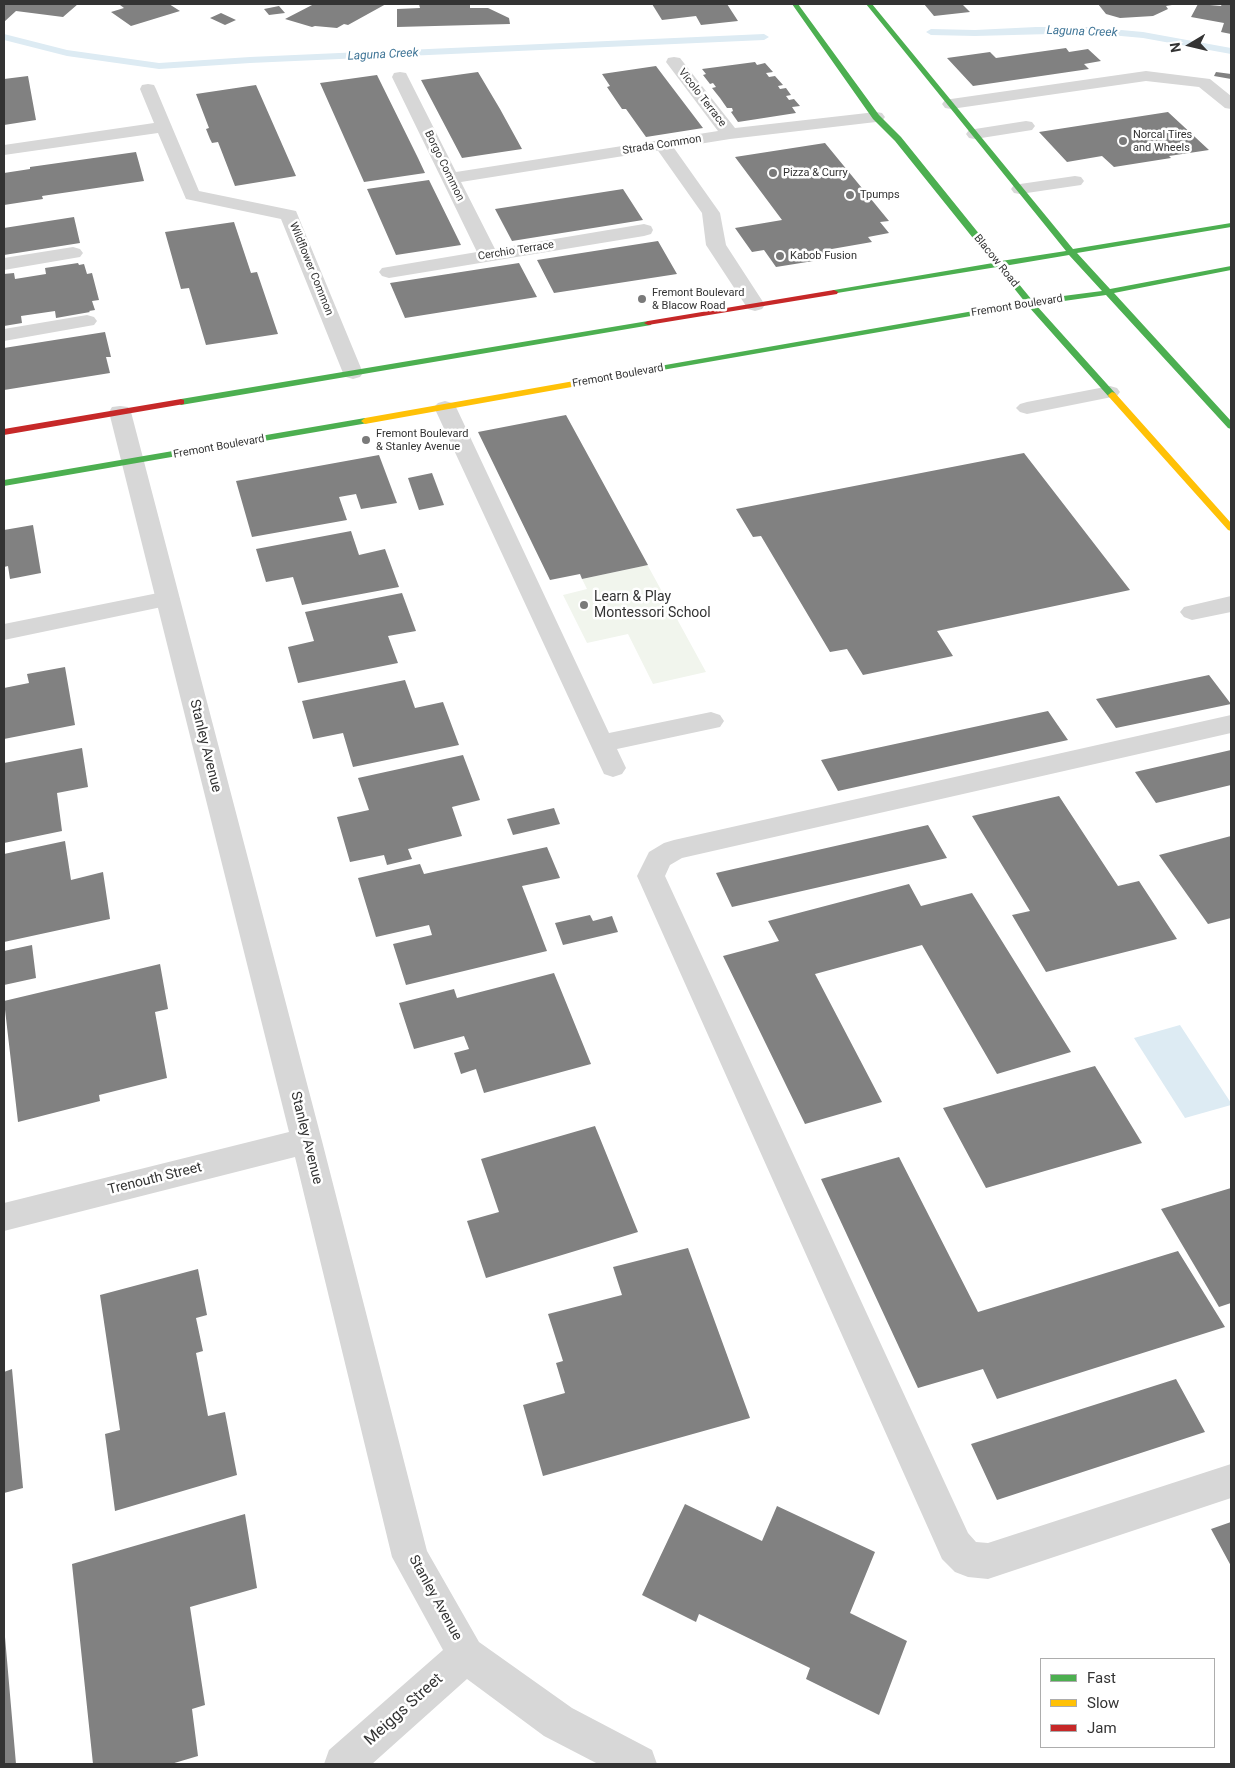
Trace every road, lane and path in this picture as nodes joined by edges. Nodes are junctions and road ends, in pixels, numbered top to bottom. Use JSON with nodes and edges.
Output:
{"nodes":[{"id":1,"x":795,"y":4,"type":"edge"},
{"id":2,"x":869,"y":4,"type":"edge"},
{"id":3,"x":674,"y":62,"type":"dead end"},
{"id":4,"x":400,"y":77,"type":"dead end"},
{"id":5,"x":148,"y":89,"type":"dead end"},
{"id":6,"x":951,"y":104,"type":"junction"},
{"id":7,"x":1231,"y":104,"type":"edge"},
{"id":8,"x":876,"y":117,"type":"junction"},
{"id":9,"x":1026,"y":126,"type":"dead end"},
{"id":10,"x":164,"y":127,"type":"junction"},
{"id":11,"x":730,"y":134,"type":"junction"},
{"id":12,"x":975,"y":134,"type":"junction"},
{"id":13,"x":663,"y":144,"type":"junction"},
{"id":14,"x":4,"y":150,"type":"edge"},
{"id":15,"x":449,"y":178,"type":"junction"},
{"id":16,"x":1074,"y":181,"type":"dead end"},
{"id":17,"x":1020,"y":189,"type":"junction"},
{"id":18,"x":1231,"y":225,"type":"edge"},
{"id":19,"x":644,"y":230,"type":"dead end"},
{"id":20,"x":1072,"y":252,"type":"junction"},
{"id":21,"x":73,"y":254,"type":"dead end"},
{"id":22,"x":488,"y":255,"type":"junction"},
{"id":23,"x":4,"y":264,"type":"edge"},
{"id":24,"x":999,"y":265,"type":"junction"},
{"id":25,"x":1229,"y":271,"type":"edge"},
{"id":26,"x":389,"y":272,"type":"dead end"},
{"id":27,"x":1109,"y":292,"type":"junction"},
{"id":28,"x":1030,"y":303,"type":"junction"},
{"id":29,"x":755,"y":305,"type":"junction"},
{"id":30,"x":87,"y":321,"type":"dead end"},
{"id":31,"x":4,"y":335,"type":"edge"},
{"id":32,"x":353,"y":373,"type":"junction"},
{"id":33,"x":1110,"y":392,"type":"junction"},
{"id":34,"x":445,"y":407,"type":"junction"},
{"id":35,"x":1027,"y":408,"type":"dead end"},
{"id":36,"x":120,"y":412,"type":"junction"},
{"id":37,"x":1231,"y":426,"type":"edge"},
{"id":38,"x":4,"y":432,"type":"edge"},
{"id":39,"x":133,"y":462,"type":"junction"},
{"id":40,"x":4,"y":483,"type":"edge"},
{"id":41,"x":1231,"y":528,"type":"edge"},
{"id":42,"x":168,"y":599,"type":"junction"},
{"id":43,"x":1231,"y":604,"type":"edge"},
{"id":44,"x":1192,"y":612,"type":"dead end"},
{"id":45,"x":4,"y":632,"type":"edge"},
{"id":46,"x":710,"y":721,"type":"dead end"},
{"id":47,"x":1231,"y":724,"type":"edge"},
{"id":48,"x":602,"y":743,"type":"junction"},
{"id":49,"x":613,"y":768,"type":"dead end"},
{"id":50,"x":307,"y":1141,"type":"junction"},
{"id":51,"x":4,"y":1217,"type":"edge"},
{"id":52,"x":1231,"y":1481,"type":"edge"},
{"id":53,"x":466,"y":1655,"type":"junction"},
{"id":54,"x":343,"y":1764,"type":"edge"},
{"id":55,"x":638,"y":1764,"type":"edge"}],
"edges":[{"from":1,"to":8,"type":"main road","name":"Blacow Road"},
{"from":2,"to":6,"type":"main road"},
{"from":3,"to":11,"type":"street","name":"Vicolo Terrace"},
{"from":4,"to":15,"type":"street","name":"Borgo Common"},
{"from":5,"to":10,"type":"street","name":"Wildflower Common"},
{"from":6,"to":7,"type":"street"},
{"from":6,"to":12,"type":"main road"},
{"from":8,"to":11,"type":"street","name":"Strada Common"},
{"from":8,"to":24,"type":"main road","name":"Blacow Road"},
{"from":9,"to":12,"type":"street"},
{"from":10,"to":14,"type":"street"},
{"from":10,"to":32,"type":"street","name":"Wildflower Common"},
{"from":11,"to":13,"type":"street","name":"Strada Common"},
{"from":12,"to":17,"type":"main road"},
{"from":13,"to":15,"type":"street","name":"Strada Common"},
{"from":13,"to":29,"type":"street"},
{"from":15,"to":22,"type":"street","name":"Borgo Common"},
{"from":16,"to":17,"type":"street"},
{"from":17,"to":20,"type":"main road"},
{"from":18,"to":20,"type":"main road"},
{"from":19,"to":22,"type":"street","name":"Cerchio Terrace"},
{"from":20,"to":24,"type":"main road"},
{"from":20,"to":27,"type":"main road"},
{"from":21,"to":23,"type":"street"},
{"from":22,"to":26,"type":"street","name":"Cerchio Terrace"},
{"from":24,"to":28,"type":"main road","name":"Blacow Road"},
{"from":24,"to":29,"type":"main road"},
{"from":25,"to":27,"type":"main road","name":"Fremont Boulevard"},
{"from":27,"to":28,"type":"main road","name":"Fremont Boulevard"},
{"from":27,"to":37,"type":"main road"},
{"from":28,"to":33,"type":"main road","name":"Blacow Road"},
{"from":28,"to":34,"type":"main road","name":"Fremont Boulevard"},
{"from":29,"to":32,"type":"main road"},
{"from":30,"to":31,"type":"street"},
{"from":32,"to":36,"type":"main road"},
{"from":33,"to":35,"type":"street"},
{"from":33,"to":41,"type":"main road","name":"Blacow Road"},
{"from":34,"to":39,"type":"main road","name":"Fremont Boulevard"},
{"from":34,"to":48,"type":"street"},
{"from":36,"to":38,"type":"main road"},
{"from":36,"to":39,"type":"street","name":"Stanley Avenue"},
{"from":39,"to":40,"type":"main road","name":"Fremont Boulevard"},
{"from":39,"to":42,"type":"street","name":"Stanley Avenue"},
{"from":42,"to":45,"type":"street"},
{"from":42,"to":50,"type":"street","name":"Stanley Avenue"},
{"from":43,"to":44,"type":"street"},
{"from":46,"to":48,"type":"street"},
{"from":47,"to":52,"type":"street"},
{"from":48,"to":49,"type":"street"},
{"from":50,"to":51,"type":"street","name":"Trenouth Street"},
{"from":50,"to":53,"type":"street","name":"Stanley Avenue"},
{"from":53,"to":54,"type":"street","name":"Meiggs Street"},
{"from":53,"to":55,"type":"street","name":"Stanley Avenue"}]}
